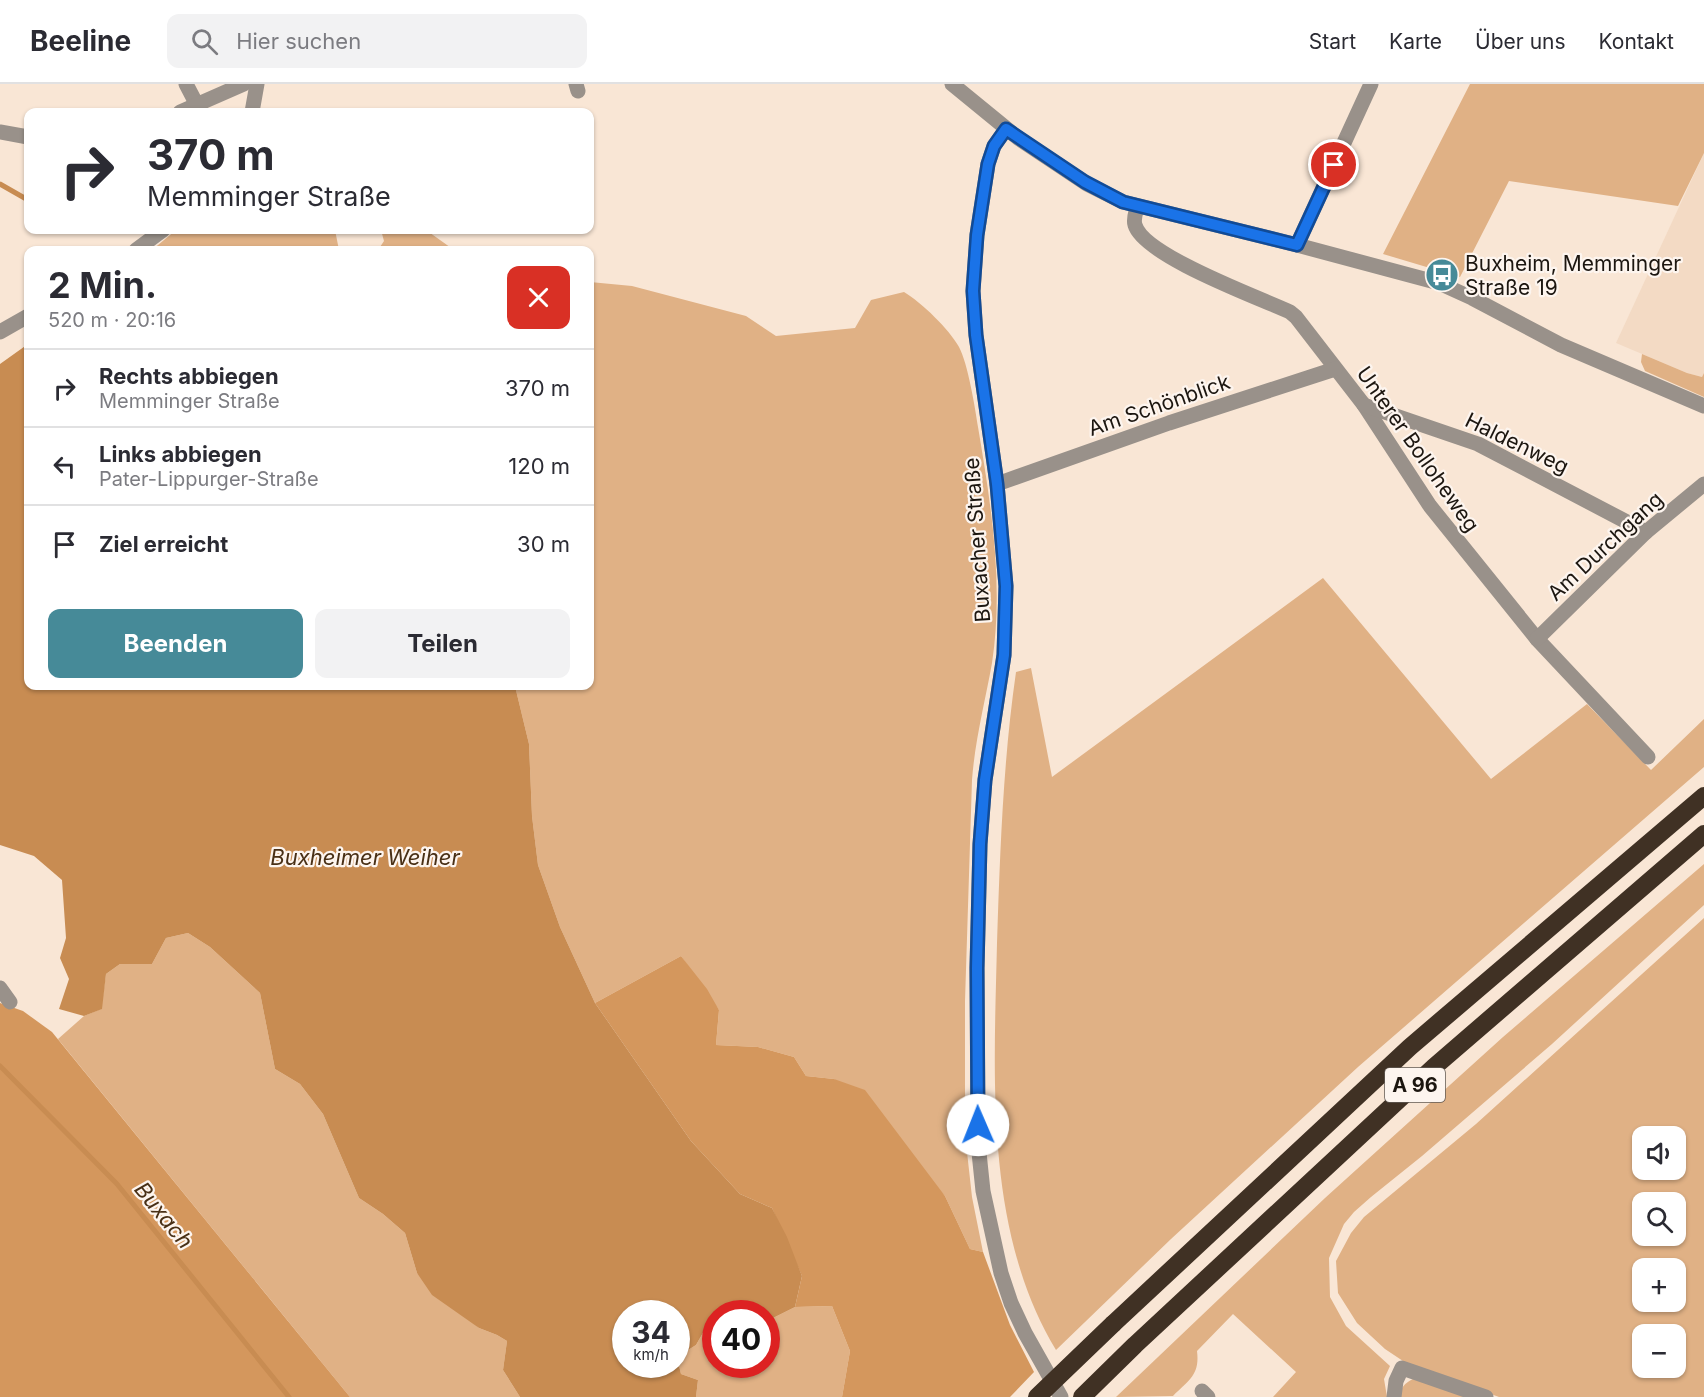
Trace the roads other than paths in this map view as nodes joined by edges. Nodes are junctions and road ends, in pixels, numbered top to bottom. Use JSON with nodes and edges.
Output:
{"nodes":[{"id":1,"x":186,"y":84,"type":"edge"},
{"id":2,"x":244,"y":84,"type":"edge"},
{"id":3,"x":257,"y":84,"type":"edge"},
{"id":4,"x":952,"y":84,"type":"edge"},
{"id":5,"x":1371,"y":84,"type":"edge"},
{"id":6,"x":197,"y":105,"type":"junction"},
{"id":7,"x":190,"y":108,"type":"edge"},
{"id":8,"x":253,"y":108,"type":"edge"},
{"id":9,"x":1006,"y":129,"type":"junction"},
{"id":10,"x":0,"y":132,"type":"edge"},
{"id":11,"x":24,"y":136,"type":"edge"},
{"id":12,"x":1137,"y":207,"type":"junction"},
{"id":13,"x":158,"y":234,"type":"edge"},
{"id":14,"x":1297,"y":245,"type":"junction"},
{"id":15,"x":142,"y":246,"type":"edge"},
{"id":16,"x":24,"y":318,"type":"edge"},
{"id":17,"x":0,"y":332,"type":"edge"},
{"id":18,"x":1335,"y":369,"type":"junction"},
{"id":19,"x":1365,"y":405,"type":"junction"},
{"id":20,"x":1704,"y":406,"type":"edge"},
{"id":21,"x":997,"y":484,"type":"junction"},
{"id":22,"x":1704,"y":484,"type":"edge"},
{"id":23,"x":1646,"y":532,"type":"junction"},
{"id":24,"x":1537,"y":639,"type":"junction"},
{"id":25,"x":1648,"y":757,"type":"dead end"},
{"id":26,"x":1704,"y":796,"type":"edge"},
{"id":27,"x":1704,"y":834,"type":"edge"},
{"id":28,"x":0,"y":988,"type":"edge"},
{"id":29,"x":10,"y":1002,"type":"dead end"},
{"id":30,"x":1037,"y":1397,"type":"edge"},
{"id":31,"x":1060,"y":1397,"type":"edge"},
{"id":32,"x":1082,"y":1397,"type":"edge"},
{"id":33,"x":1394,"y":1397,"type":"edge"},
{"id":34,"x":1486,"y":1397,"type":"edge"}],
"edges":[{"from":1,"to":6,"type":"street"},
{"from":2,"to":6,"type":"street"},
{"from":3,"to":8,"type":"street"},
{"from":4,"to":9,"type":"street"},
{"from":5,"to":14,"type":"street"},
{"from":6,"to":7,"type":"street"},
{"from":9,"to":12,"type":"street"},
{"from":9,"to":21,"type":"street","name":"Buxacher Straße"},
{"from":10,"to":11,"type":"street"},
{"from":12,"to":14,"type":"street"},
{"from":12,"to":18,"type":"street","name":"Unterer Bolloheweg"},
{"from":13,"to":15,"type":"street"},
{"from":14,"to":20,"type":"street"},
{"from":16,"to":17,"type":"street"},
{"from":18,"to":19,"type":"street","name":"Unterer Bolloheweg"},
{"from":18,"to":21,"type":"street","name":"Am Schönblick"},
{"from":19,"to":23,"type":"street","name":"Haldenweg"},
{"from":19,"to":24,"type":"street","name":"Unterer Bolloheweg"},
{"from":21,"to":31,"type":"street","name":"Buxacher Straße"},
{"from":22,"to":23,"type":"street","name":"Am Durchgang"},
{"from":23,"to":24,"type":"street","name":"Am Durchgang"},
{"from":24,"to":25,"type":"street","name":"Unterer Bolloheweg"},
{"from":26,"to":30,"type":"highway","number":"A 96","bridge":true},
{"from":27,"to":32,"type":"highway","number":"A 96"},
{"from":28,"to":29,"type":"street"},
{"from":33,"to":34,"type":"street"}]}
